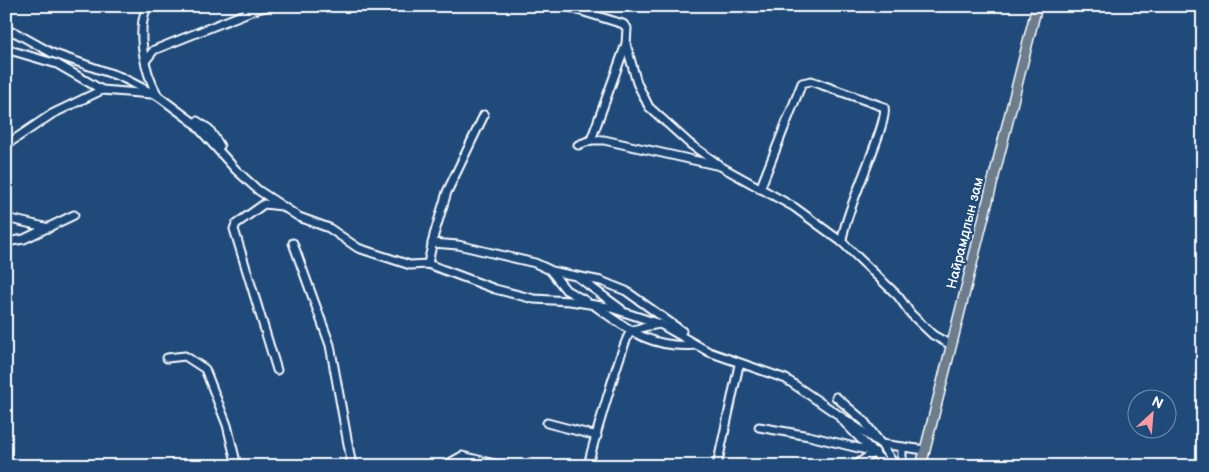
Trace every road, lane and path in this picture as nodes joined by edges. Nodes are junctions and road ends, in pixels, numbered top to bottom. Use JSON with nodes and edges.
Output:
{"nodes":[{"id":1,"x":147,"y":6,"type":"edge"},
{"id":2,"x":270,"y":6,"type":"edge"},
{"id":3,"x":565,"y":6,"type":"edge"},
{"id":4,"x":1036,"y":6,"type":"edge"},
{"id":5,"x":6,"y":31,"type":"edge"},
{"id":6,"x":626,"y":44,"type":"junction"},
{"id":7,"x":6,"y":49,"type":"edge"},
{"id":8,"x":146,"y":60,"type":"junction"},
{"id":9,"x":102,"y":90,"type":"junction"},
{"id":10,"x":156,"y":95,"type":"junction"},
{"id":11,"x":484,"y":115,"type":"dead end"},
{"id":12,"x":591,"y":140,"type":"junction"},
{"id":13,"x":6,"y":145,"type":"edge"},
{"id":14,"x":578,"y":145,"type":"dead end"},
{"id":15,"x":720,"y":166,"type":"junction"},
{"id":16,"x":760,"y":189,"type":"junction"},
{"id":17,"x":285,"y":206,"type":"junction"},
{"id":18,"x":74,"y":215,"type":"dead end"},
{"id":19,"x":6,"y":218,"type":"edge"},
{"id":20,"x":49,"y":228,"type":"junction"},
{"id":21,"x":6,"y":242,"type":"edge"},
{"id":22,"x":842,"y":242,"type":"junction"},
{"id":23,"x":432,"y":243,"type":"junction"},
{"id":24,"x":292,"y":244,"type":"dead end"},
{"id":25,"x":428,"y":264,"type":"junction"},
{"id":26,"x":550,"y":270,"type":"junction"},
{"id":27,"x":577,"y":276,"type":"junction"},
{"id":28,"x":593,"y":304,"type":"junction"},
{"id":29,"x":625,"y":313,"type":"junction"},
{"id":30,"x":660,"y":324,"type":"junction"},
{"id":31,"x":632,"y":332,"type":"junction"},
{"id":32,"x":688,"y":340,"type":"junction"},
{"id":33,"x":697,"y":344,"type":"junction"},
{"id":34,"x":951,"y":345,"type":"junction"},
{"id":35,"x":167,"y":358,"type":"dead end"},
{"id":36,"x":738,"y":364,"type":"junction"},
{"id":37,"x":277,"y":370,"type":"dead end"},
{"id":38,"x":836,"y":397,"type":"dead end"},
{"id":39,"x":837,"y":414,"type":"junction"},
{"id":40,"x":546,"y":423,"type":"dead end"},
{"id":41,"x":759,"y":426,"type":"dead end"},
{"id":42,"x":597,"y":436,"type":"junction"},
{"id":43,"x":881,"y":444,"type":"junction"},
{"id":44,"x":902,"y":446,"type":"junction"},
{"id":45,"x":925,"y":450,"type":"junction"},
{"id":46,"x":875,"y":452,"type":"junction"},
{"id":47,"x":237,"y":466,"type":"edge"},
{"id":48,"x":352,"y":466,"type":"edge"},
{"id":49,"x":444,"y":466,"type":"edge"},
{"id":50,"x":503,"y":466,"type":"edge"},
{"id":51,"x":588,"y":466,"type":"edge"},
{"id":52,"x":717,"y":466,"type":"edge"},
{"id":53,"x":854,"y":466,"type":"edge"},
{"id":54,"x":887,"y":466,"type":"edge"},
{"id":55,"x":895,"y":466,"type":"edge"},
{"id":56,"x":902,"y":466,"type":"edge"},
{"id":57,"x":921,"y":466,"type":"edge"}],
"edges":[{"from":1,"to":8,"type":"street"},
{"from":2,"to":8,"type":"street"},
{"from":3,"to":6,"type":"street"},
{"from":4,"to":34,"type":"main road","name":"Найрамдлын зам"},
{"from":5,"to":10,"type":"street"},
{"from":6,"to":12,"type":"street"},
{"from":6,"to":15,"type":"street"},
{"from":7,"to":9,"type":"street"},
{"from":8,"to":10,"type":"street"},
{"from":9,"to":10,"type":"street"},
{"from":9,"to":13,"type":"street"},
{"from":10,"to":17,"type":"street"},
{"from":11,"to":23,"type":"street"},
{"from":12,"to":14,"type":"street"},
{"from":12,"to":15,"type":"street"},
{"from":15,"to":16,"type":"street"},
{"from":16,"to":22,"type":"street"},
{"from":16,"to":22,"type":"street"},
{"from":17,"to":25,"type":"street"},
{"from":17,"to":37,"type":"street"},
{"from":18,"to":20,"type":"street"},
{"from":19,"to":20,"type":"street"},
{"from":20,"to":21,"type":"street"},
{"from":22,"to":34,"type":"street"},
{"from":23,"to":25,"type":"street"},
{"from":23,"to":26,"type":"street"},
{"from":24,"to":48,"type":"street"},
{"from":25,"to":28,"type":"street"},
{"from":26,"to":27,"type":"street"},
{"from":26,"to":28,"type":"street"},
{"from":27,"to":29,"type":"street"},
{"from":27,"to":32,"type":"street"},
{"from":28,"to":29,"type":"street"},
{"from":28,"to":31,"type":"street"},
{"from":29,"to":30,"type":"street"},
{"from":30,"to":31,"type":"street"},
{"from":30,"to":32,"type":"street"},
{"from":31,"to":33,"type":"street"},
{"from":31,"to":42,"type":"street"},
{"from":32,"to":33,"type":"street"},
{"from":33,"to":36,"type":"street"},
{"from":34,"to":45,"type":"main road","name":"Найрамдлын зам"},
{"from":35,"to":47,"type":"street"},
{"from":36,"to":39,"type":"street"},
{"from":36,"to":52,"type":"street"},
{"from":38,"to":43,"type":"street"},
{"from":39,"to":43,"type":"street"},
{"from":39,"to":46,"type":"street"},
{"from":40,"to":42,"type":"street"},
{"from":41,"to":46,"type":"street"},
{"from":42,"to":51,"type":"street"},
{"from":43,"to":44,"type":"street"},
{"from":43,"to":55,"type":"street"},
{"from":44,"to":45,"type":"street"},
{"from":44,"to":56,"type":"street"},
{"from":45,"to":57,"type":"main road","name":"Найрамдлын зам"},
{"from":46,"to":53,"type":"street"},
{"from":46,"to":54,"type":"street"},
{"from":49,"to":50,"type":"street"}]}
